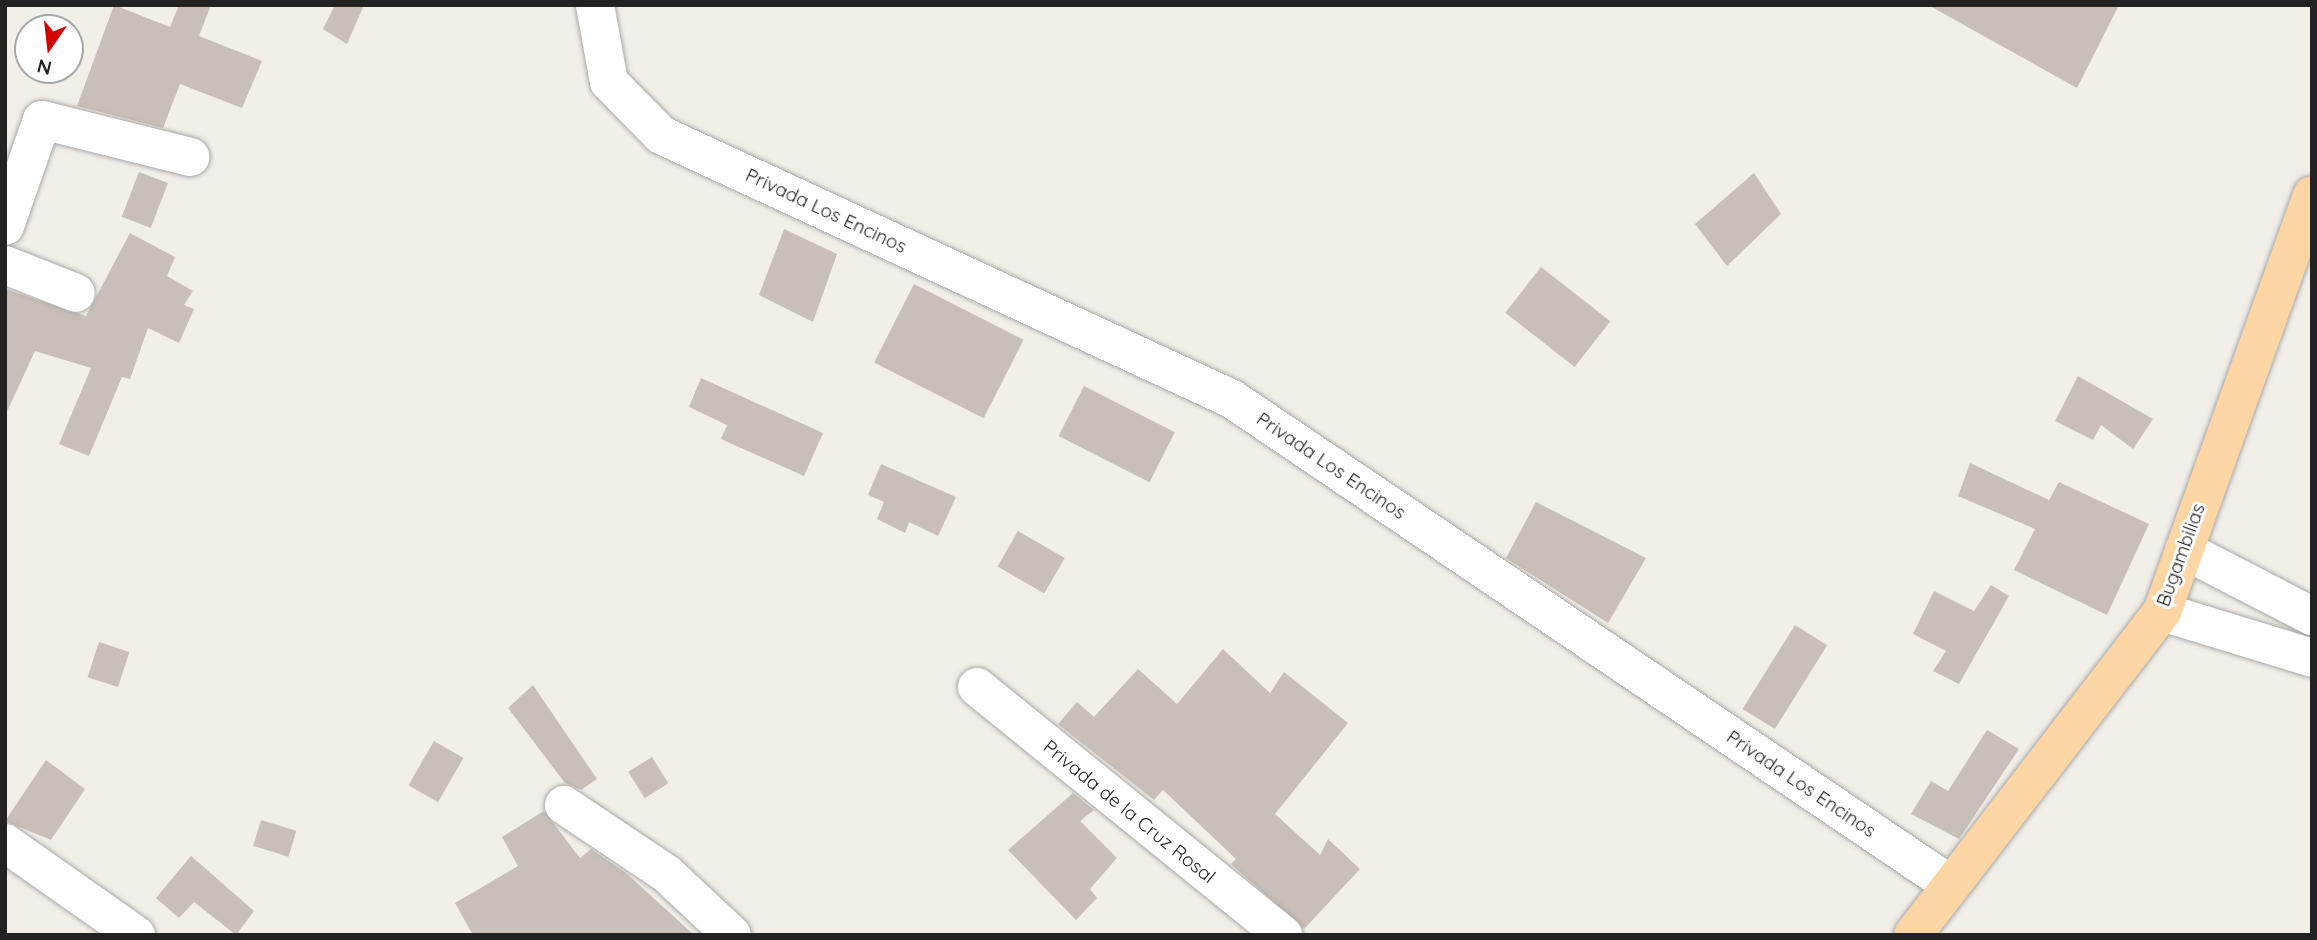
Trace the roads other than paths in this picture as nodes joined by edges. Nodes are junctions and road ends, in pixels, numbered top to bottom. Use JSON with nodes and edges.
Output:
{"nodes":[{"id":1,"x":595,"y":5,"type":"edge"},
{"id":2,"x":190,"y":157,"type":"dead end"},
{"id":3,"x":2312,"y":195,"type":"edge"},
{"id":4,"x":5,"y":226,"type":"edge"},
{"id":5,"x":5,"y":265,"type":"edge"},
{"id":6,"x":76,"y":293,"type":"dead end"},
{"id":7,"x":2184,"y":550,"type":"junction"},
{"id":8,"x":2162,"y":612,"type":"junction"},
{"id":9,"x":2312,"y":616,"type":"edge"},
{"id":10,"x":2312,"y":658,"type":"edge"},
{"id":11,"x":977,"y":687,"type":"dead end"},
{"id":12,"x":564,"y":805,"type":"dead end"},
{"id":13,"x":5,"y":843,"type":"edge"},
{"id":14,"x":1951,"y":885,"type":"junction"},
{"id":15,"x":136,"y":935,"type":"edge"},
{"id":16,"x":732,"y":935,"type":"edge"},
{"id":17,"x":1283,"y":935,"type":"edge"},
{"id":18,"x":1913,"y":935,"type":"edge"}],
"edges":[{"from":1,"to":14,"type":"street","name":"Privada Los Encinos"},
{"from":2,"to":4,"type":"street"},
{"from":3,"to":7,"type":"main road","name":"Bugambilias"},
{"from":5,"to":6,"type":"street"},
{"from":7,"to":8,"type":"main road","name":"Bugambilias"},
{"from":7,"to":9,"type":"street"},
{"from":8,"to":10,"type":"street"},
{"from":8,"to":14,"type":"main road","name":"Bugambilias"},
{"from":11,"to":17,"type":"street","name":"Privada de la Cruz Rosal"},
{"from":12,"to":16,"type":"street"},
{"from":13,"to":15,"type":"street"},
{"from":14,"to":18,"type":"main road","name":"Bugambilias"}]}
